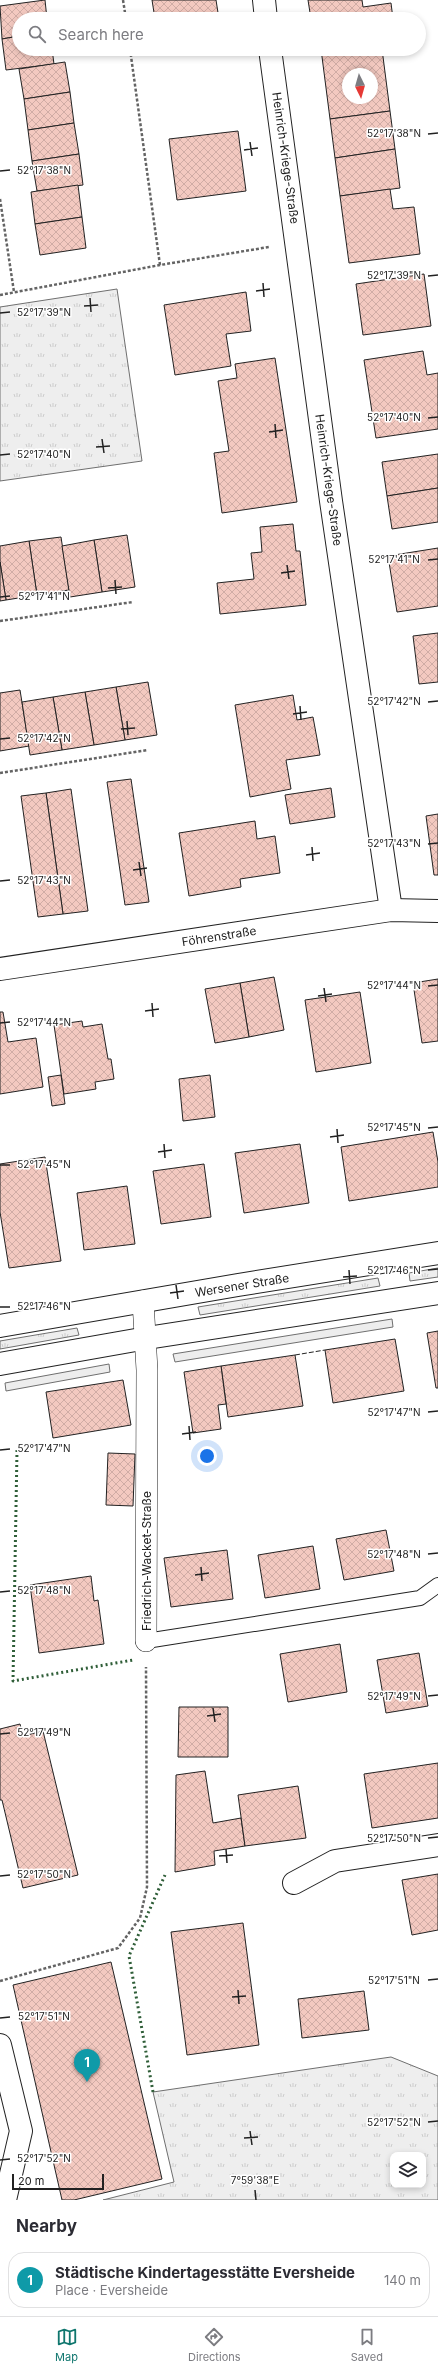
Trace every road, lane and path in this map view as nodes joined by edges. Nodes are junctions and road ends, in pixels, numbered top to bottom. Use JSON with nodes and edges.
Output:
{"nodes":[{"id":1,"x":123,"y":0,"type":"edge"},
{"id":2,"x":264,"y":0,"type":"edge"},
{"id":3,"x":125,"y":12,"type":"edge"},
{"id":4,"x":265,"y":12,"type":"edge"},
{"id":5,"x":131,"y":56,"type":"edge"},
{"id":6,"x":271,"y":56,"type":"edge"},
{"id":7,"x":0,"y":199,"type":"edge"},
{"id":8,"x":298,"y":243,"type":"junction"},
{"id":9,"x":160,"y":264,"type":"junction"},
{"id":10,"x":14,"y":292,"type":"junction"},
{"id":11,"x":0,"y":295,"type":"edge"},
{"id":12,"x":133,"y":602,"type":"dead end"},
{"id":13,"x":0,"y":622,"type":"edge"},
{"id":14,"x":148,"y":750,"type":"dead end"},
{"id":15,"x":0,"y":773,"type":"edge"},
{"id":16,"x":391,"y":910,"type":"junction"},
{"id":17,"x":438,"y":911,"type":"edge"},
{"id":18,"x":0,"y":969,"type":"edge"},
{"id":19,"x":438,"y":1253,"type":"edge"},
{"id":20,"x":438,"y":1293,"type":"edge"},
{"id":21,"x":144,"y":1301,"type":"junction"},
{"id":22,"x":0,"y":1326,"type":"edge"},
{"id":23,"x":147,"y":1338,"type":"junction"},
{"id":24,"x":0,"y":1364,"type":"edge"},
{"id":25,"x":438,"y":1585,"type":"edge"},
{"id":26,"x":146,"y":1641,"type":"junction"},
{"id":27,"x":438,"y":1845,"type":"edge"},
{"id":28,"x":294,"y":1883,"type":"dead end"},
{"id":29,"x":0,"y":1981,"type":"edge"},
{"id":30,"x":0,"y":2045,"type":"edge"},
{"id":31,"x":5,"y":2200,"type":"edge"}],
"edges":[{"from":1,"to":3,"type":"path"},
{"from":2,"to":4,"type":"street"},
{"from":5,"to":9,"type":"path"},
{"from":6,"to":8,"type":"street","name":"Heinrich-Kriege-Straße"},
{"from":7,"to":10,"type":"path"},
{"from":8,"to":9,"type":"path"},
{"from":8,"to":16,"type":"street","name":"Heinrich-Kriege-Straße"},
{"from":9,"to":10,"type":"path"},
{"from":10,"to":11,"type":"path"},
{"from":12,"to":13,"type":"path"},
{"from":14,"to":15,"type":"path"},
{"from":16,"to":17,"type":"street","name":"Föhrenstraße"},
{"from":16,"to":18,"type":"street","name":"Föhrenstraße"},
{"from":19,"to":21,"type":"street","name":"Wersener Straße"},
{"from":20,"to":23,"type":"street"},
{"from":21,"to":22,"type":"street","name":"Wersener Straße"},
{"from":21,"to":23,"type":"street","name":"Friedrich-Wacket-Straße"},
{"from":23,"to":24,"type":"street"},
{"from":23,"to":26,"type":"street","name":"Friedrich-Wacket-Straße"},
{"from":25,"to":26,"type":"lane","name":"Friedrich-Wacket-Straße"},
{"from":26,"to":29,"type":"path"},
{"from":27,"to":28,"type":"street"},
{"from":30,"to":31,"type":"street"}]}
